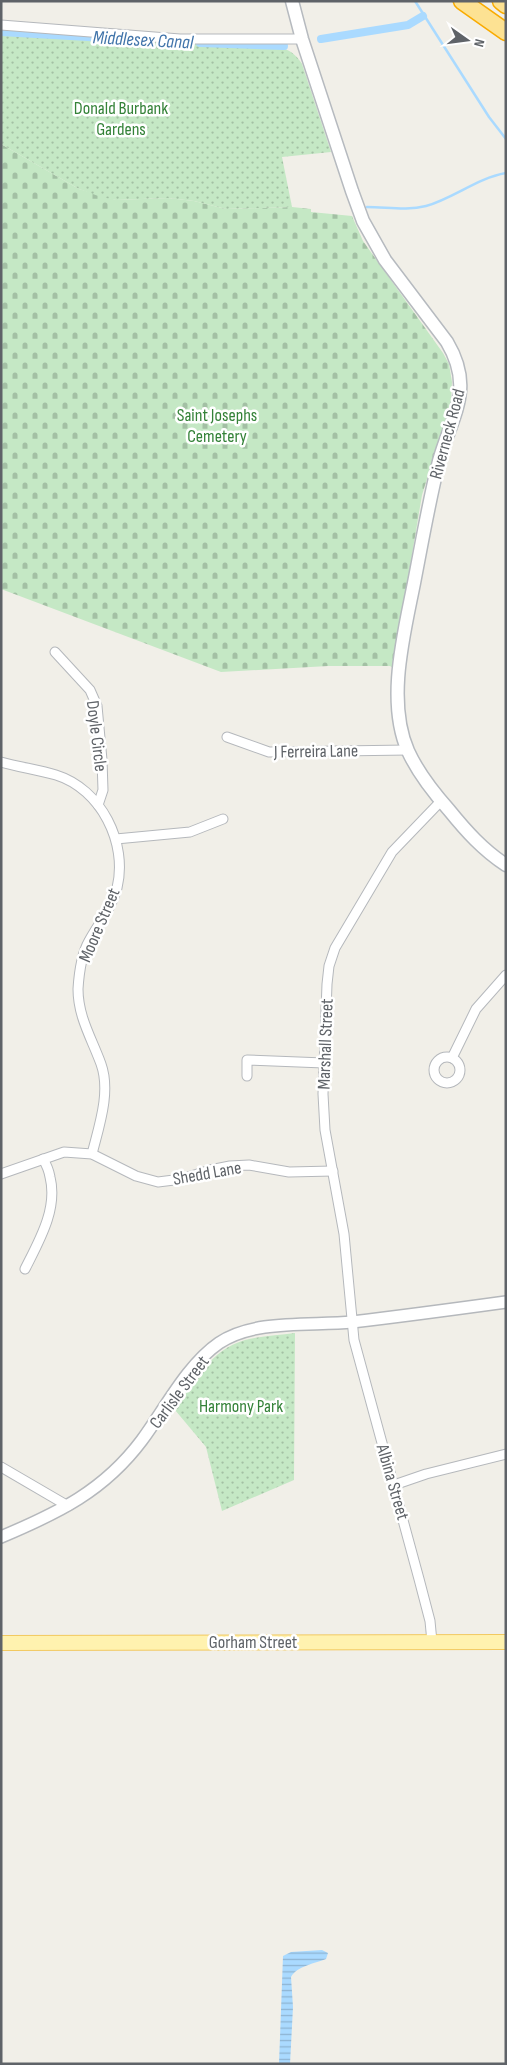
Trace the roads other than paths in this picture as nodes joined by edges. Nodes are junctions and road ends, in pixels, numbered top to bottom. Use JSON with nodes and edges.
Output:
{"nodes":[{"id":1,"x":292,"y":1,"type":"edge"},
{"id":2,"x":462,"y":1,"type":"edge"},
{"id":3,"x":501,"y":1,"type":"edge"},
{"id":4,"x":506,"y":5,"type":"edge"},
{"id":5,"x":1,"y":25,"type":"edge"},
{"id":6,"x":506,"y":32,"type":"edge"},
{"id":7,"x":302,"y":39,"type":"junction"},
{"id":8,"x":54,"y":652,"type":"dead end"},
{"id":9,"x":227,"y":736,"type":"dead end"},
{"id":10,"x":408,"y":750,"type":"junction"},
{"id":11,"x":1,"y":762,"type":"edge"},
{"id":12,"x":441,"y":801,"type":"junction"},
{"id":13,"x":98,"y":805,"type":"junction"},
{"id":14,"x":222,"y":819,"type":"dead end"},
{"id":15,"x":116,"y":839,"type":"junction"},
{"id":16,"x":506,"y":864,"type":"edge"},
{"id":17,"x":506,"y":976,"type":"edge"},
{"id":18,"x":452,"y":1058,"type":"dead end"},
{"id":19,"x":324,"y":1062,"type":"junction"},
{"id":20,"x":247,"y":1076,"type":"dead end"},
{"id":21,"x":92,"y":1154,"type":"junction"},
{"id":22,"x":43,"y":1159,"type":"junction"},
{"id":23,"x":333,"y":1171,"type":"junction"},
{"id":24,"x":1,"y":1174,"type":"edge"},
{"id":25,"x":25,"y":1269,"type":"dead end"},
{"id":26,"x":506,"y":1302,"type":"edge"},
{"id":27,"x":352,"y":1322,"type":"junction"},
{"id":28,"x":506,"y":1454,"type":"edge"},
{"id":29,"x":1,"y":1467,"type":"edge"},
{"id":30,"x":394,"y":1485,"type":"junction"},
{"id":31,"x":68,"y":1506,"type":"junction"},
{"id":32,"x":1,"y":1537,"type":"edge"},
{"id":33,"x":1,"y":1642,"type":"edge"},
{"id":34,"x":432,"y":1642,"type":"junction"},
{"id":35,"x":506,"y":1642,"type":"edge"}],
"edges":[{"from":1,"to":7,"type":"main road","name":"Riverneck Road"},
{"from":2,"to":6,"type":"highway"},
{"from":3,"to":4,"type":"highway"},
{"from":5,"to":7,"type":"street"},
{"from":7,"to":10,"type":"main road","name":"Riverneck Road"},
{"from":8,"to":13,"type":"street","name":"Doyle Circle"},
{"from":9,"to":10,"type":"street","name":"J Ferreira Lane"},
{"from":10,"to":12,"type":"main road","name":"Riverneck Road"},
{"from":11,"to":13,"type":"street","name":"Moore Street"},
{"from":12,"to":16,"type":"main road","name":"Riverneck Road"},
{"from":12,"to":19,"type":"street","name":"Marshall Street"},
{"from":13,"to":15,"type":"street","name":"Moore Street"},
{"from":14,"to":15,"type":"street"},
{"from":15,"to":21,"type":"street","name":"Moore Street"},
{"from":17,"to":18,"type":"street"},
{"from":19,"to":20,"type":"street"},
{"from":19,"to":23,"type":"street","name":"Marshall Street"},
{"from":21,"to":22,"type":"street","name":"Shedd Lane"},
{"from":21,"to":23,"type":"street","name":"Shedd Lane"},
{"from":22,"to":24,"type":"street","name":"Shedd Lane"},
{"from":22,"to":25,"type":"street"},
{"from":23,"to":27,"type":"street","name":"Marshall Street"},
{"from":26,"to":27,"type":"street","name":"Carlisle Street"},
{"from":27,"to":30,"type":"street","name":"Albina Street"},
{"from":27,"to":31,"type":"street","name":"Carlisle Street"},
{"from":28,"to":30,"type":"street"},
{"from":29,"to":31,"type":"street"},
{"from":30,"to":34,"type":"street","name":"Albina Street"},
{"from":31,"to":32,"type":"street","name":"Carlisle Street"},
{"from":33,"to":34,"type":"main road","name":"Gorham Street"},
{"from":34,"to":35,"type":"main road","name":"Gorham Street"}]}
